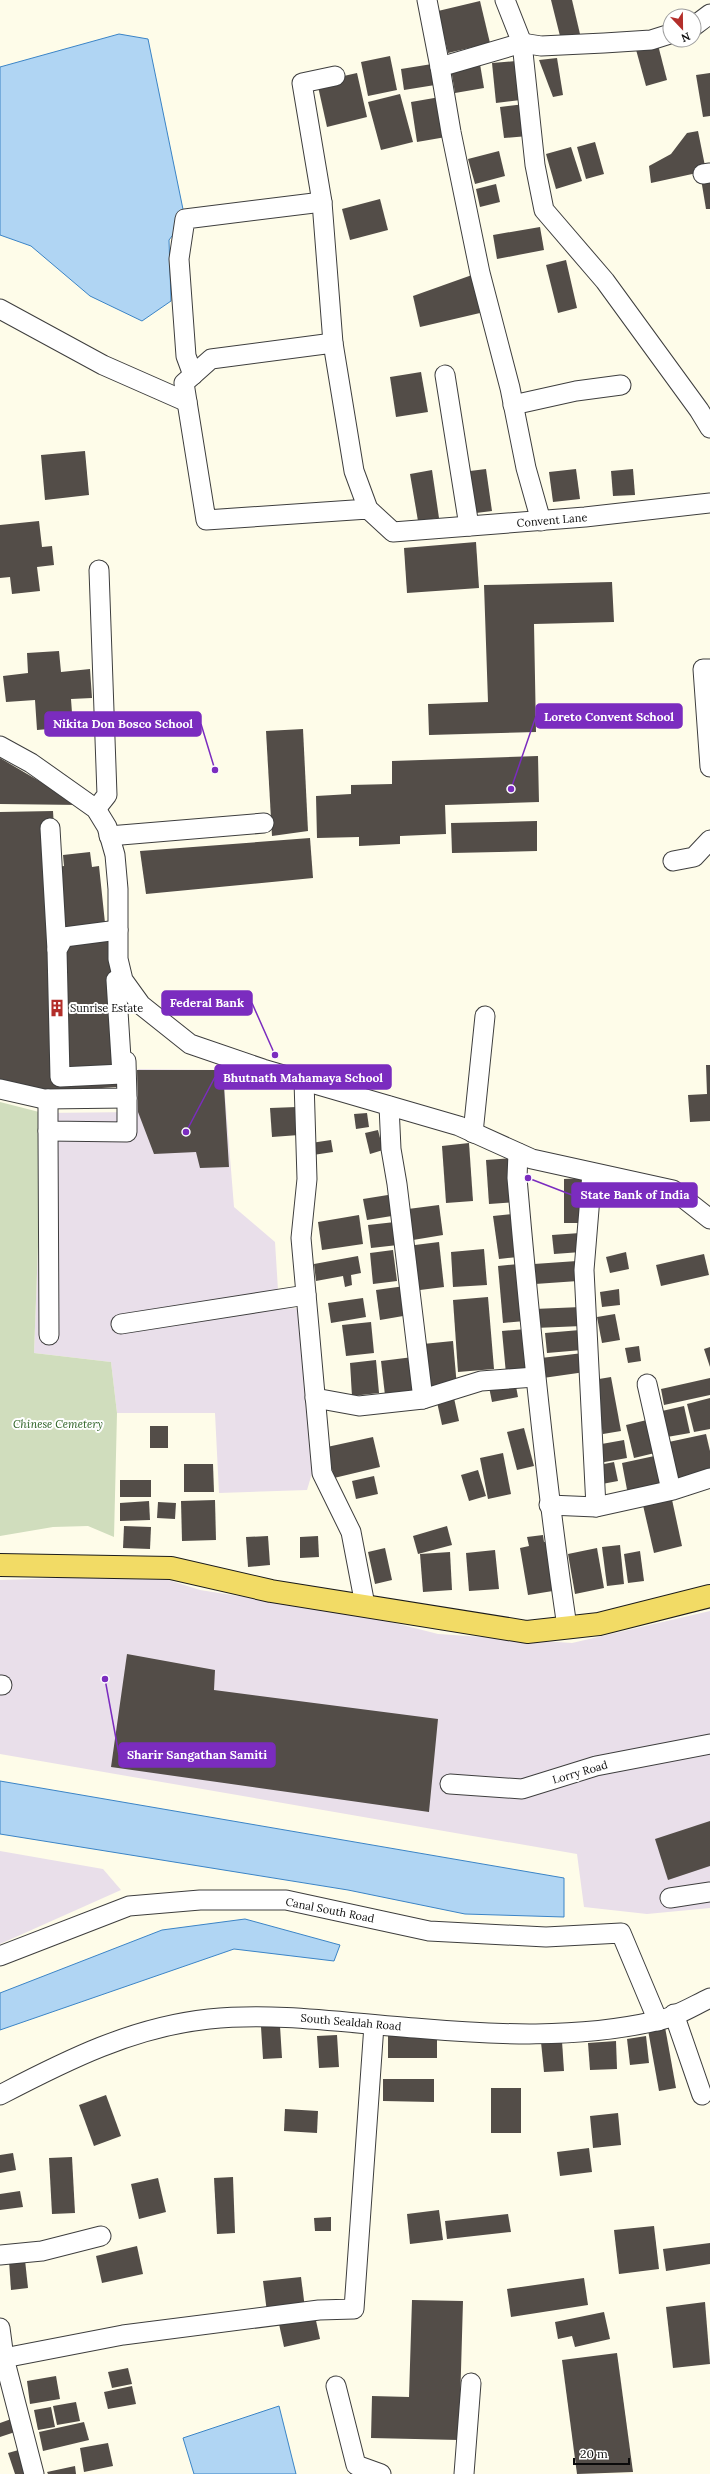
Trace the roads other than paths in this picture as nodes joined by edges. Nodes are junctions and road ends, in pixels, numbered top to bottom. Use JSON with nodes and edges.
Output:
{"nodes":[{"id":1,"x":427,"y":0,"type":"edge"},
{"id":2,"x":504,"y":0,"type":"edge"},
{"id":3,"x":662,"y":37,"type":"edge"},
{"id":4,"x":522,"y":43,"type":"junction"},
{"id":5,"x":440,"y":67,"type":"junction"},
{"id":6,"x":335,"y":76,"type":"dead end"},
{"id":7,"x":322,"y":202,"type":"junction"},
{"id":8,"x":0,"y":309,"type":"edge"},
{"id":9,"x":334,"y":343,"type":"junction"},
{"id":10,"x":193,"y":375,"type":"junction"},
{"id":11,"x":445,"y":375,"type":"dead end"},
{"id":12,"x":621,"y":385,"type":"dead end"},
{"id":13,"x":187,"y":402,"type":"junction"},
{"id":14,"x":513,"y":404,"type":"junction"},
{"id":15,"x":710,"y":428,"type":"edge"},
{"id":16,"x":710,"y":503,"type":"edge"},
{"id":17,"x":368,"y":510,"type":"junction"},
{"id":18,"x":541,"y":521,"type":"junction"},
{"id":19,"x":469,"y":526,"type":"junction"},
{"id":20,"x":100,"y":570,"type":"dead end"},
{"id":21,"x":710,"y":669,"type":"edge"},
{"id":22,"x":0,"y":746,"type":"edge"},
{"id":23,"x":710,"y":767,"type":"edge"},
{"id":24,"x":96,"y":809,"type":"junction"},
{"id":25,"x":264,"y":823,"type":"dead end"},
{"id":26,"x":50,"y":828,"type":"dead end"},
{"id":27,"x":109,"y":836,"type":"junction"},
{"id":28,"x":710,"y":840,"type":"edge"},
{"id":29,"x":673,"y":861,"type":"dead end"},
{"id":30,"x":115,"y":930,"type":"junction"},
{"id":31,"x":57,"y":950,"type":"junction"},
{"id":32,"x":119,"y":980,"type":"junction"},
{"id":33,"x":485,"y":1016,"type":"dead end"},
{"id":34,"x":304,"y":1080,"type":"junction"},
{"id":35,"x":0,"y":1089,"type":"edge"},
{"id":36,"x":127,"y":1098,"type":"junction"},
{"id":37,"x":48,"y":1099,"type":"junction"},
{"id":38,"x":389,"y":1106,"type":"junction"},
{"id":39,"x":48,"y":1131,"type":"junction"},
{"id":40,"x":473,"y":1134,"type":"junction"},
{"id":41,"x":518,"y":1153,"type":"junction"},
{"id":42,"x":592,"y":1174,"type":"junction"},
{"id":43,"x":710,"y":1219,"type":"edge"},
{"id":44,"x":306,"y":1295,"type":"junction"},
{"id":45,"x":120,"y":1324,"type":"dead end"},
{"id":46,"x":49,"y":1335,"type":"dead end"},
{"id":47,"x":535,"y":1377,"type":"junction"},
{"id":48,"x":646,"y":1384,"type":"dead end"},
{"id":49,"x":315,"y":1398,"type":"junction"},
{"id":50,"x":423,"y":1400,"type":"junction"},
{"id":51,"x":710,"y":1478,"type":"edge"},
{"id":52,"x":671,"y":1490,"type":"junction"},
{"id":53,"x":549,"y":1505,"type":"junction"},
{"id":54,"x":596,"y":1507,"type":"junction"},
{"id":55,"x":0,"y":1565,"type":"edge"},
{"id":56,"x":710,"y":1596,"type":"edge"},
{"id":57,"x":365,"y":1605,"type":"junction"},
{"id":58,"x":567,"y":1627,"type":"junction"},
{"id":59,"x":710,"y":1744,"type":"edge"},
{"id":60,"x":450,"y":1784,"type":"dead end"},
{"id":61,"x":710,"y":1892,"type":"edge"},
{"id":62,"x":670,"y":1898,"type":"dead end"},
{"id":63,"x":0,"y":1956,"type":"edge"},
{"id":64,"x":710,"y":1998,"type":"edge"},
{"id":65,"x":666,"y":2018,"type":"junction"},
{"id":66,"x":374,"y":2024,"type":"junction"},
{"id":67,"x":0,"y":2095,"type":"edge"},
{"id":68,"x":702,"y":2095,"type":"dead end"},
{"id":69,"x":101,"y":2236,"type":"dead end"},
{"id":70,"x":0,"y":2255,"type":"edge"},
{"id":71,"x":0,"y":2328,"type":"edge"},
{"id":72,"x":4,"y":2358,"type":"junction"},
{"id":73,"x":471,"y":2383,"type":"dead end"},
{"id":74,"x":336,"y":2386,"type":"dead end"},
{"id":75,"x":34,"y":2474,"type":"edge"},
{"id":76,"x":382,"y":2474,"type":"edge"},
{"id":77,"x":464,"y":2474,"type":"edge"}],
"edges":[{"from":1,"to":5,"type":"street"},
{"from":2,"to":4,"type":"street"},
{"from":3,"to":4,"type":"street"},
{"from":4,"to":5,"type":"street"},
{"from":4,"to":15,"type":"street"},
{"from":5,"to":14,"type":"street"},
{"from":6,"to":7,"type":"street"},
{"from":7,"to":9,"type":"street"},
{"from":7,"to":10,"type":"street"},
{"from":8,"to":13,"type":"street"},
{"from":9,"to":10,"type":"street"},
{"from":9,"to":17,"type":"street"},
{"from":10,"to":13,"type":"street"},
{"from":11,"to":19,"type":"street"},
{"from":12,"to":14,"type":"street"},
{"from":13,"to":17,"type":"street"},
{"from":14,"to":18,"type":"street"},
{"from":16,"to":18,"type":"street","name":"Convent Lane"},
{"from":17,"to":19,"type":"street","name":"Convent Lane"},
{"from":18,"to":19,"type":"street","name":"Convent Lane"},
{"from":20,"to":24,"type":"street"},
{"from":21,"to":23,"type":"street"},
{"from":22,"to":24,"type":"street"},
{"from":24,"to":27,"type":"street"},
{"from":25,"to":27,"type":"street"},
{"from":26,"to":31,"type":"street"},
{"from":27,"to":30,"type":"street"},
{"from":28,"to":29,"type":"street"},
{"from":30,"to":31,"type":"street"},
{"from":30,"to":32,"type":"street"},
{"from":31,"to":32,"type":"street"},
{"from":32,"to":34,"type":"street"},
{"from":32,"to":36,"type":"street"},
{"from":33,"to":40,"type":"street"},
{"from":34,"to":38,"type":"street"},
{"from":34,"to":44,"type":"street"},
{"from":35,"to":37,"type":"street"},
{"from":36,"to":37,"type":"street"},
{"from":36,"to":39,"type":"street"},
{"from":37,"to":39,"type":"street"},
{"from":38,"to":40,"type":"street"},
{"from":38,"to":50,"type":"street"},
{"from":39,"to":46,"type":"street"},
{"from":40,"to":41,"type":"street"},
{"from":41,"to":42,"type":"street"},
{"from":41,"to":47,"type":"street"},
{"from":42,"to":43,"type":"street"},
{"from":42,"to":54,"type":"street"},
{"from":44,"to":45,"type":"street"},
{"from":44,"to":49,"type":"street"},
{"from":47,"to":50,"type":"street"},
{"from":47,"to":53,"type":"street"},
{"from":48,"to":52,"type":"street"},
{"from":49,"to":50,"type":"street"},
{"from":49,"to":57,"type":"street"},
{"from":51,"to":52,"type":"street"},
{"from":52,"to":54,"type":"street"},
{"from":53,"to":54,"type":"street"},
{"from":53,"to":58,"type":"street"},
{"from":55,"to":57,"type":"main road"},
{"from":56,"to":58,"type":"main road"},
{"from":57,"to":58,"type":"main road"},
{"from":59,"to":60,"type":"street","name":"Lorry Road"},
{"from":61,"to":62,"type":"street"},
{"from":63,"to":65,"type":"street","name":"Canal South Road"},
{"from":64,"to":65,"type":"street","name":"South Sealdah Road"},
{"from":65,"to":66,"type":"street","name":"South Sealdah Road"},
{"from":65,"to":68,"type":"street"},
{"from":66,"to":67,"type":"street","name":"South Sealdah Road"},
{"from":66,"to":72,"type":"street"},
{"from":69,"to":70,"type":"street"},
{"from":71,"to":72,"type":"street"},
{"from":72,"to":75,"type":"street"},
{"from":73,"to":77,"type":"street"},
{"from":74,"to":76,"type":"street"}]}
